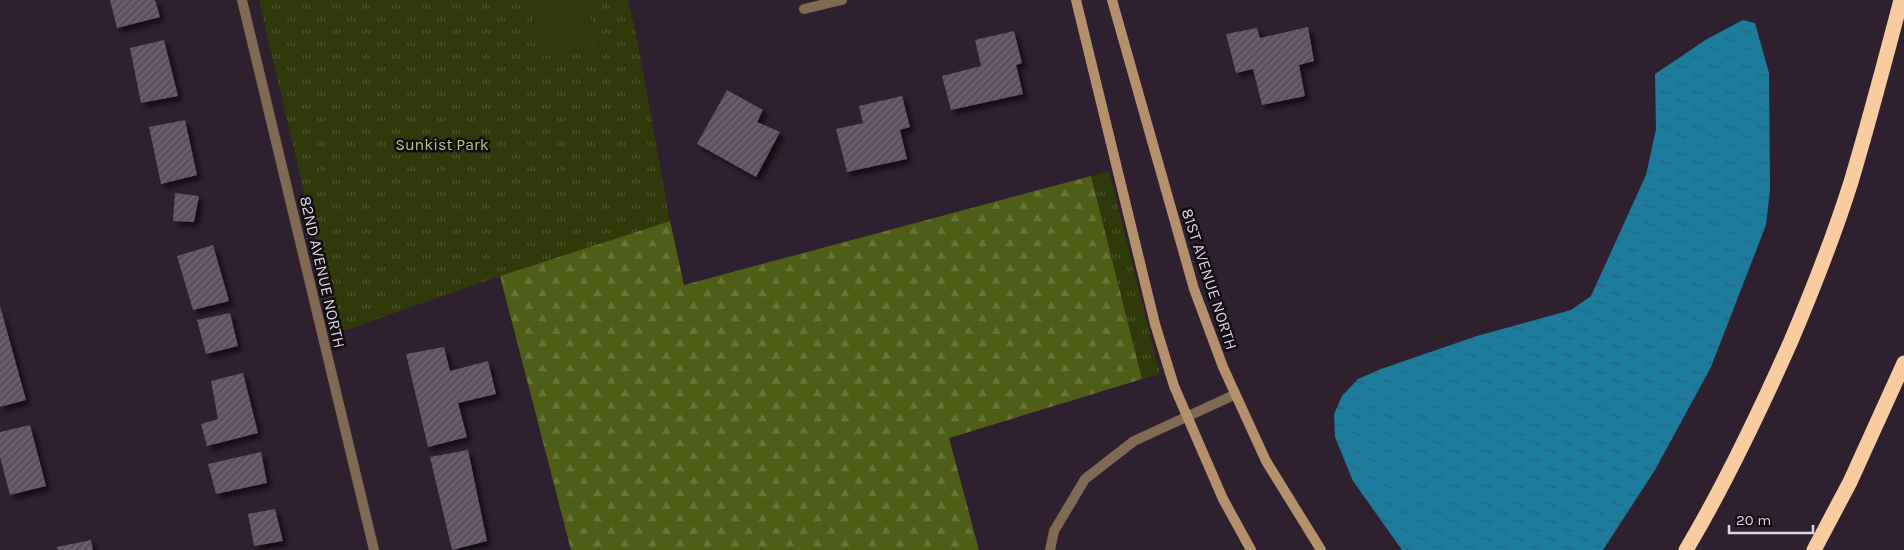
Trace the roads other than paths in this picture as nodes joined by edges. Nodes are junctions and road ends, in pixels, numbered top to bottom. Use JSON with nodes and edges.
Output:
{"nodes":[{"id":1,"x":242,"y":0,"type":"edge"},
{"id":2,"x":842,"y":0,"type":"edge"},
{"id":3,"x":1076,"y":0,"type":"edge"},
{"id":4,"x":1112,"y":0,"type":"edge"},
{"id":5,"x":1901,"y":0,"type":"edge"},
{"id":6,"x":804,"y":9,"type":"dead end"},
{"id":7,"x":1904,"y":363,"type":"edge"},
{"id":8,"x":1234,"y":395,"type":"junction"},
{"id":9,"x":1187,"y":417,"type":"junction"},
{"id":10,"x":374,"y":550,"type":"edge"},
{"id":11,"x":1050,"y":550,"type":"edge"},
{"id":12,"x":1251,"y":550,"type":"edge"},
{"id":13,"x":1321,"y":550,"type":"edge"},
{"id":14,"x":1686,"y":550,"type":"edge"},
{"id":15,"x":1814,"y":550,"type":"edge"}],
"edges":[{"from":1,"to":10,"type":"street","name":"82ND AVENUE NORTH"},
{"from":2,"to":6,"type":"street"},
{"from":3,"to":9,"type":"street"},
{"from":4,"to":8,"type":"street","name":"81ST AVENUE NORTH"},
{"from":5,"to":14,"type":"highway"},
{"from":7,"to":15,"type":"highway"},
{"from":8,"to":9,"type":"street"},
{"from":8,"to":13,"type":"street","name":"81ST AVENUE NORTH"},
{"from":9,"to":11,"type":"street"},
{"from":9,"to":12,"type":"street"}]}
